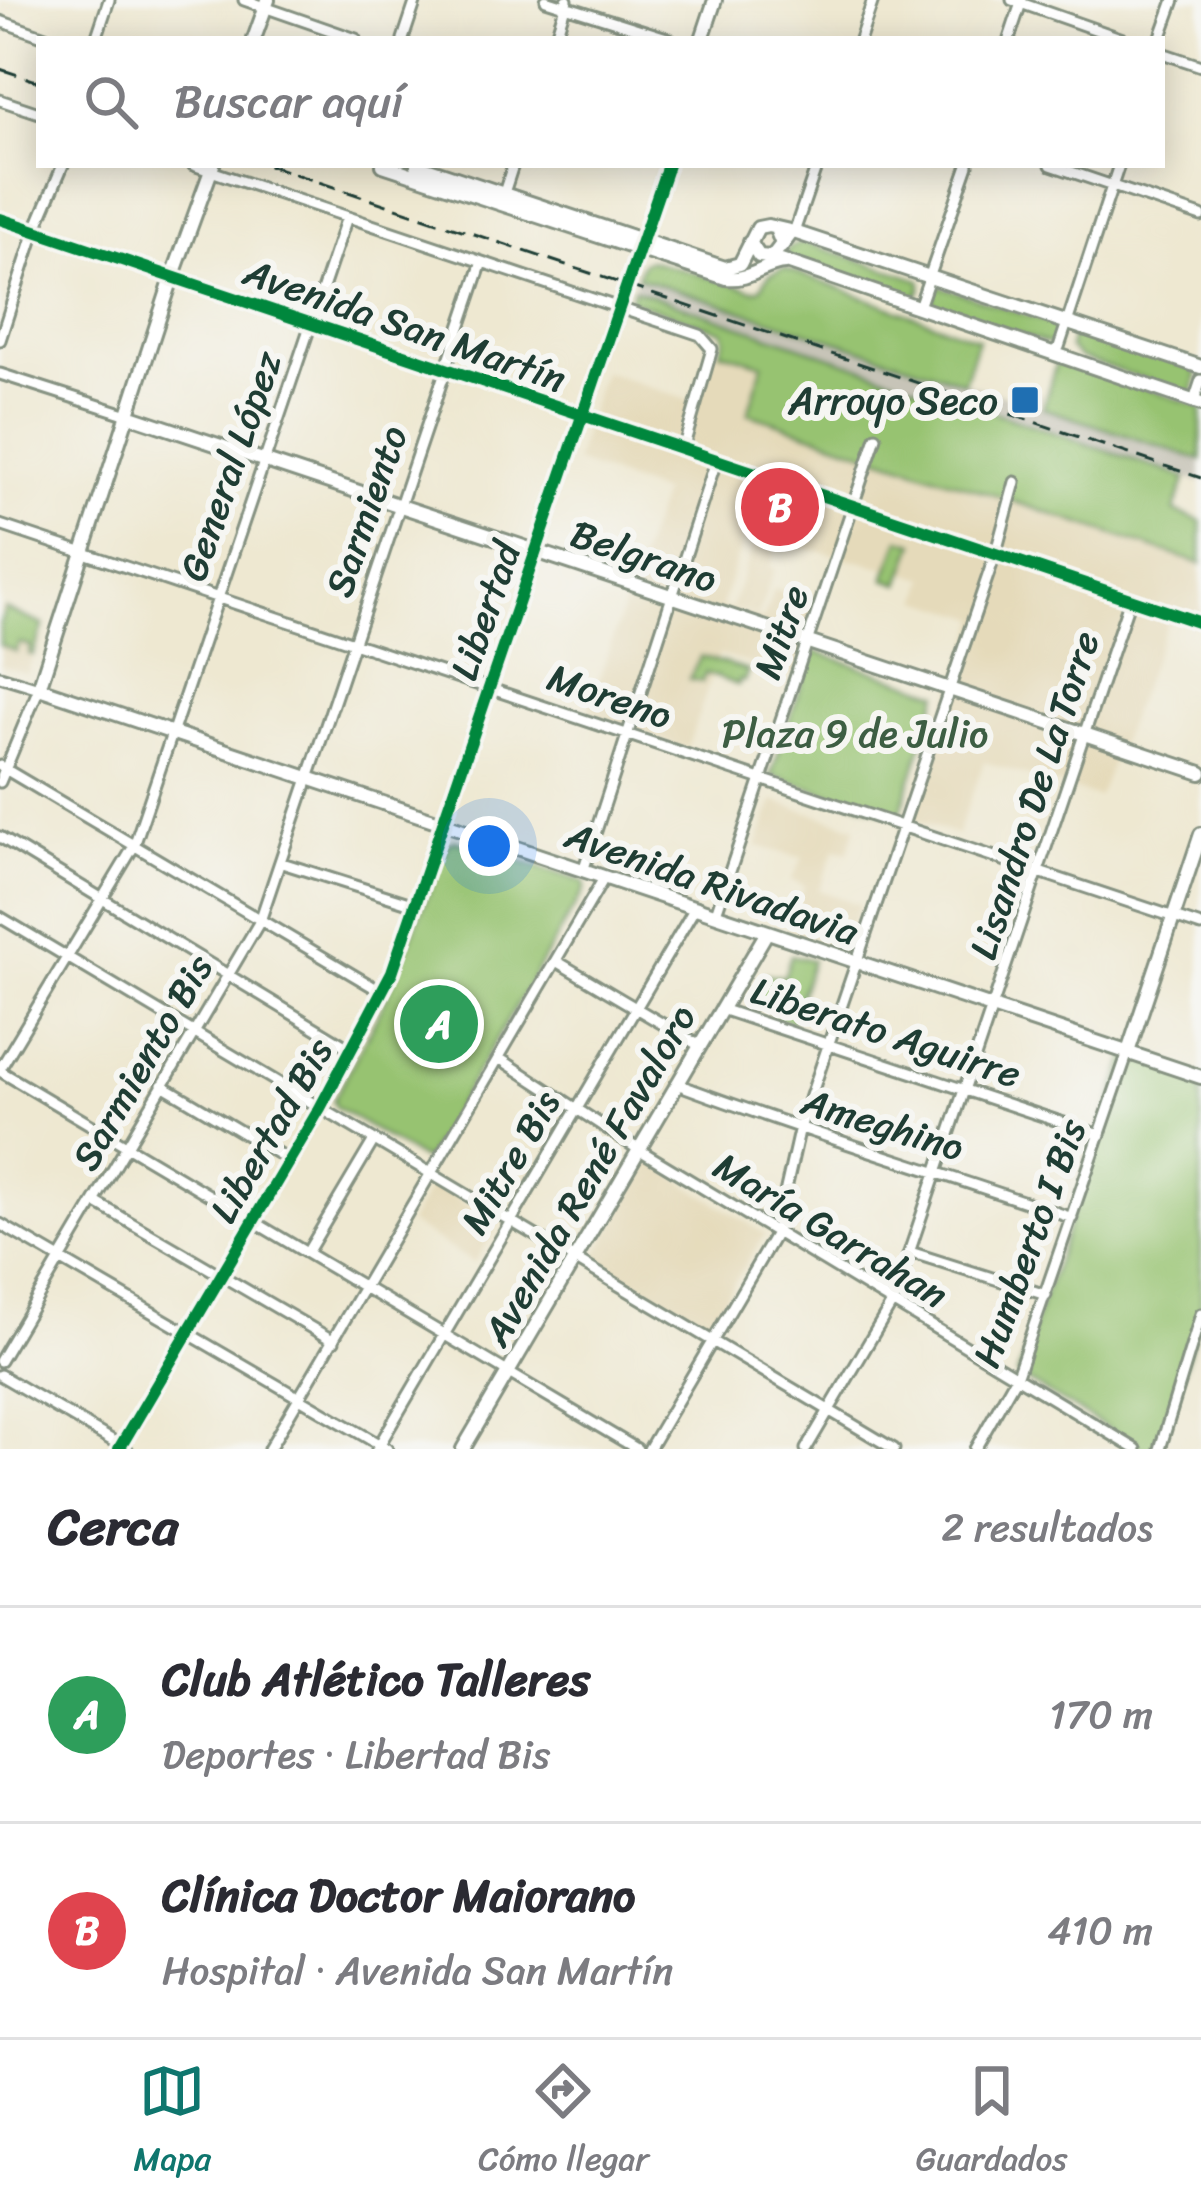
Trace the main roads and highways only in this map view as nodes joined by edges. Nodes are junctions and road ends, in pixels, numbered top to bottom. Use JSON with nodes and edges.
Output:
{"nodes":[{"id":1,"x":719,"y":0,"type":"edge"},
{"id":2,"x":267,"y":3,"type":"edge"},
{"id":3,"x":255,"y":36,"type":"edge"},
{"id":4,"x":707,"y":36,"type":"edge"},
{"id":5,"x":211,"y":168,"type":"edge"},
{"id":6,"x":394,"y":168,"type":"edge"},
{"id":7,"x":424,"y":168,"type":"edge"},
{"id":8,"x":663,"y":168,"type":"edge"},
{"id":9,"x":502,"y":199,"type":"junction"},
{"id":10,"x":0,"y":219,"type":"edge"},
{"id":11,"x":773,"y":227,"type":"junction"},
{"id":12,"x":750,"y":242,"type":"junction"},
{"id":13,"x":637,"y":244,"type":"junction"},
{"id":14,"x":777,"y":256,"type":"junction"},
{"id":15,"x":172,"y":278,"type":"junction"},
{"id":16,"x":1201,"y":367,"type":"edge"},
{"id":17,"x":1197,"y":402,"type":"edge"},
{"id":18,"x":128,"y":415,"type":"junction"},
{"id":19,"x":582,"y":416,"type":"junction"},
{"id":20,"x":1201,"y":623,"type":"edge"},
{"id":21,"x":1201,"y":773,"type":"edge"},
{"id":22,"x":1201,"y":834,"type":"edge"},
{"id":23,"x":767,"y":932,"type":"junction"},
{"id":24,"x":1128,"y":1052,"type":"junction"},
{"id":25,"x":1201,"y":1076,"type":"edge"},
{"id":26,"x":463,"y":1449,"type":"edge"}],
"edges":[{"from":1,"to":4,"type":"main road"},
{"from":2,"to":3,"type":"main road"},
{"from":5,"to":15,"type":"main road"},
{"from":6,"to":9,"type":"main road"},
{"from":7,"to":9,"type":"main road"},
{"from":8,"to":13,"type":"main road"},
{"from":9,"to":13,"type":"main road"},
{"from":10,"to":15,"type":"main road","name":"Avenida San Martín"},
{"from":11,"to":12,"type":"main road"},
{"from":11,"to":14,"type":"main road"},
{"from":11,"to":16,"type":"main road"},
{"from":12,"to":13,"type":"main road"},
{"from":12,"to":14,"type":"main road"},
{"from":13,"to":14,"type":"main road"},
{"from":13,"to":19,"type":"main road"},
{"from":14,"to":17,"type":"main road"},
{"from":15,"to":18,"type":"main road"},
{"from":15,"to":19,"type":"main road","name":"Avenida San Martín"},
{"from":18,"to":21,"type":"main road","name":"Belgrano"},
{"from":18,"to":23,"type":"main road","name":"Avenida Rivadavia"},
{"from":19,"to":20,"type":"main road","name":"Avenida San Martín"},
{"from":22,"to":24,"type":"main road"},
{"from":23,"to":24,"type":"main road","name":"Avenida Rivadavia"},
{"from":23,"to":26,"type":"main road","name":"Avenida René Favaloro"},
{"from":24,"to":25,"type":"main road","name":"Avenida Rivadavia"}]}
